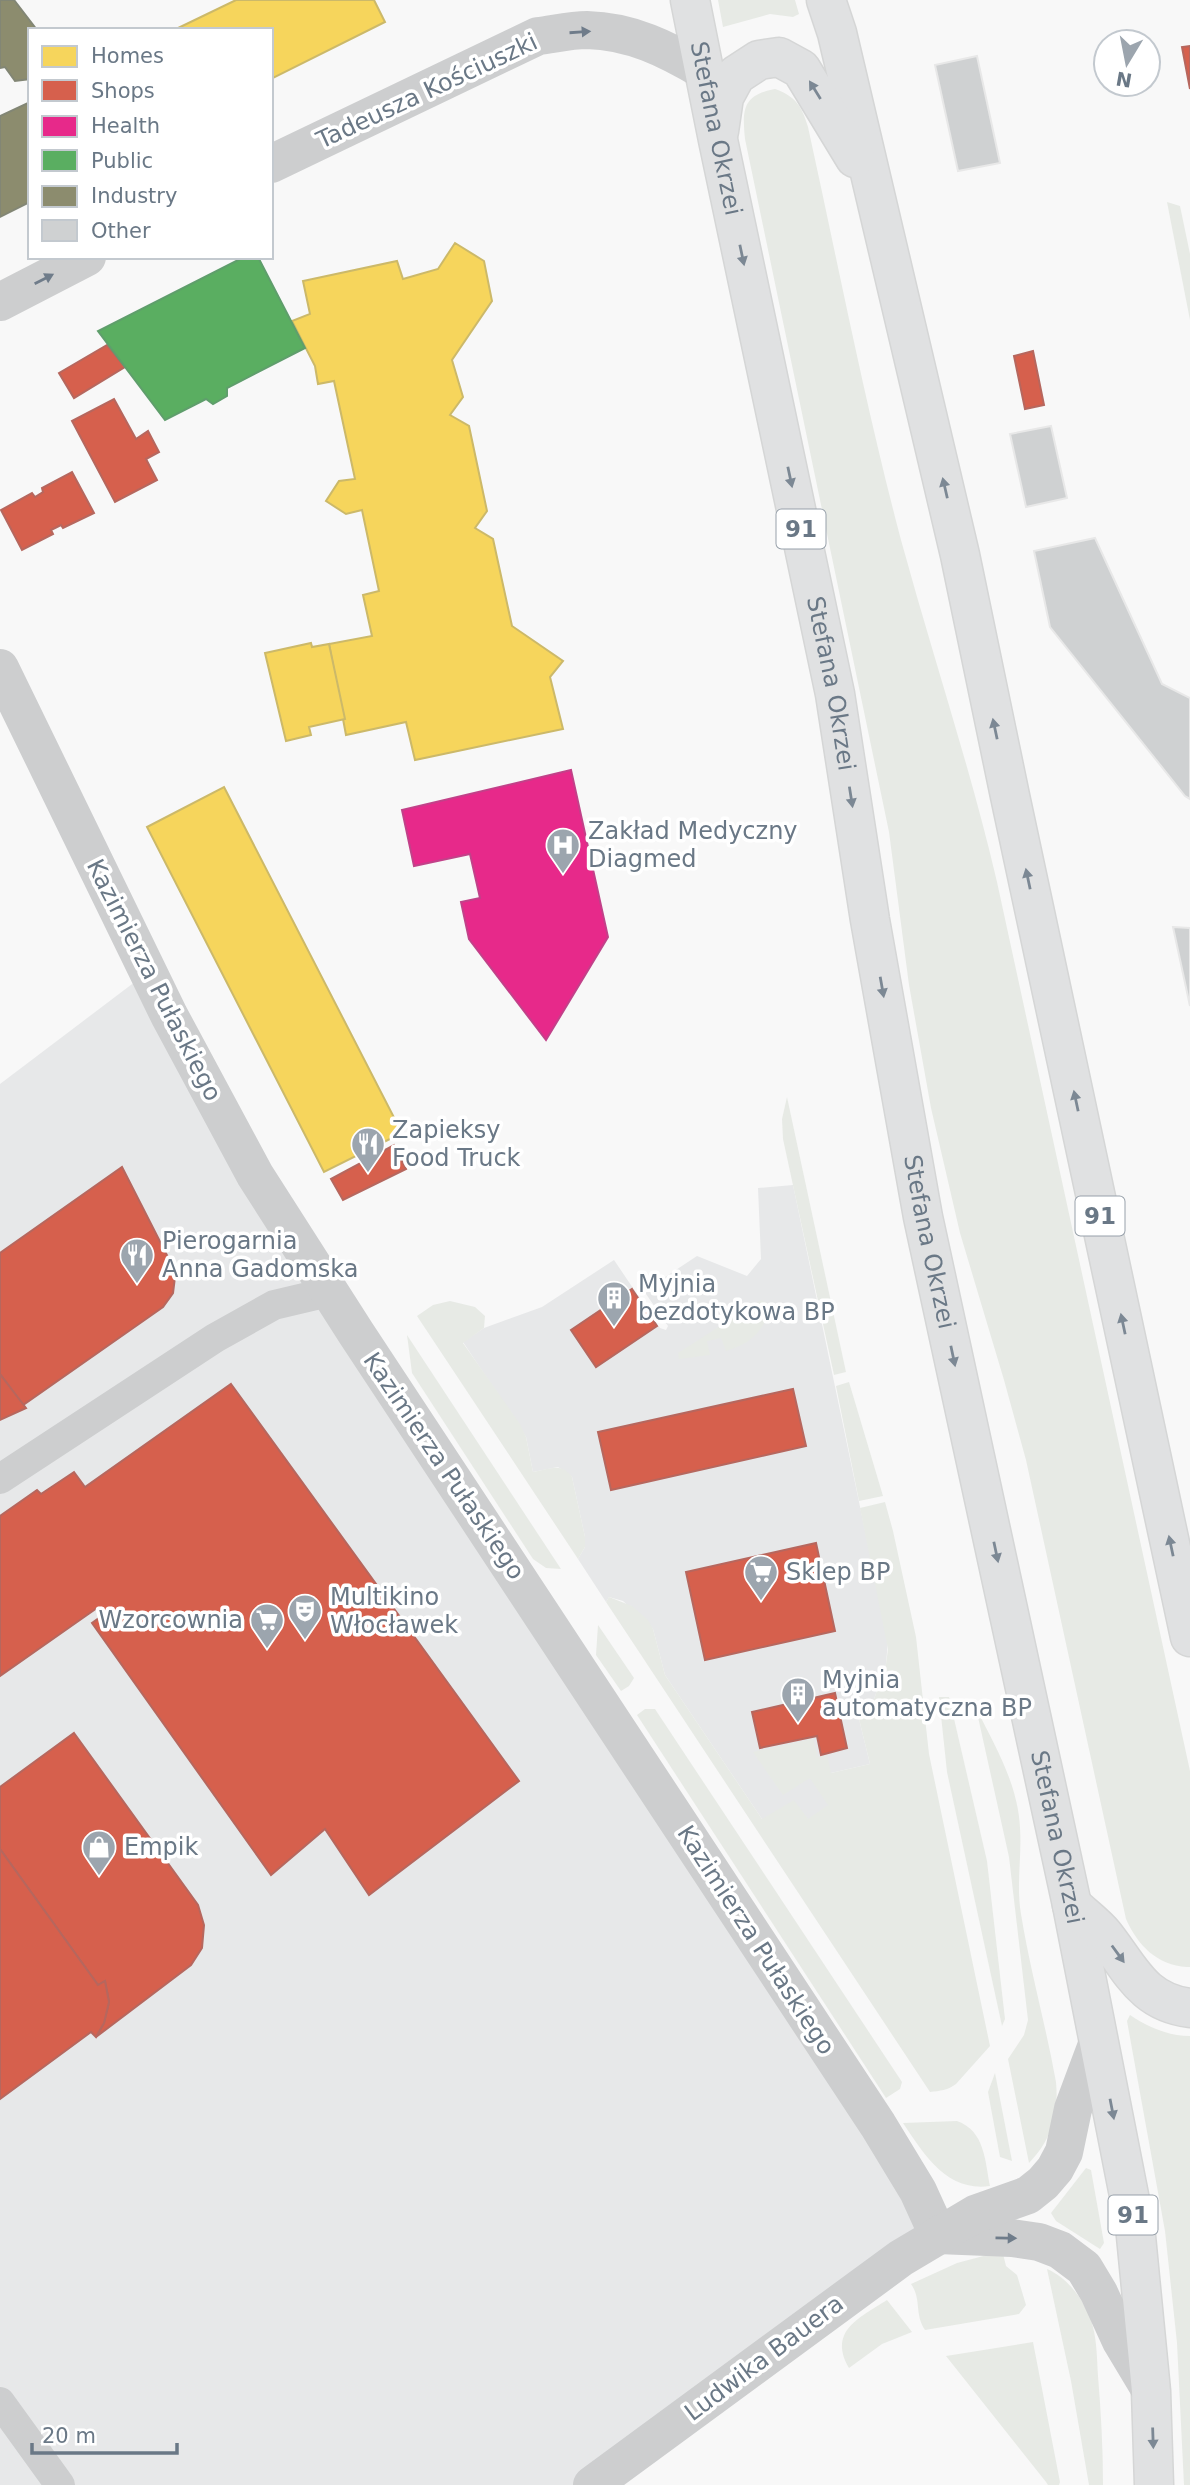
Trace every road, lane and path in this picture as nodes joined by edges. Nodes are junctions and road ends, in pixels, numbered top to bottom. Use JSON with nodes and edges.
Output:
{"nodes":[{"id":1,"x":691,"y":0,"type":"edge"},
{"id":2,"x":826,"y":0,"type":"edge"},
{"id":3,"x":704,"y":71,"type":"junction"},
{"id":4,"x":718,"y":140,"type":"junction"},
{"id":5,"x":273,"y":163,"type":"edge"},
{"id":6,"x":875,"y":191,"type":"junction"},
{"id":7,"x":83,"y":259,"type":"edge"},
{"id":8,"x":0,"y":302,"type":"edge"},
{"id":9,"x":0,"y":668,"type":"edge"},
{"id":10,"x":329,"y":1292,"type":"junction"},
{"id":11,"x":0,"y":1479,"type":"edge"},
{"id":12,"x":1190,"y":1637,"type":"edge"},
{"id":13,"x":1072,"y":1905,"type":"junction"},
{"id":14,"x":1190,"y":2008,"type":"edge"},
{"id":15,"x":1098,"y":2042,"type":"junction"},
{"id":16,"x":938,"y":2235,"type":"junction"},
{"id":17,"x":1151,"y":2391,"type":"junction"},
{"id":18,"x":0,"y":2402,"type":"edge"},
{"id":19,"x":60,"y":2485,"type":"edge"},
{"id":20,"x":592,"y":2485,"type":"edge"},
{"id":21,"x":1154,"y":2485,"type":"edge"}],
"edges":[{"from":1,"to":3,"type":"main road","name":"Stefana Okrzei","number":"91"},
{"from":2,"to":6,"type":"main road","number":"91"},
{"from":3,"to":4,"type":"main road","name":"Stefana Okrzei","number":"91"},
{"from":5,"to":3,"type":"street","name":"Tadeusza Kościuszki","one_way":true},
{"from":6,"to":4,"type":"main road","one_way":true},
{"from":4,"to":13,"type":"main road","name":"Stefana Okrzei","number":"91","one_way":true},
{"from":12,"to":6,"type":"main road","number":"91","one_way":true},
{"from":8,"to":7,"type":"street","one_way":true},
{"from":9,"to":10,"type":"street","name":"Kazimierza Pułaskiego"},
{"from":10,"to":11,"type":"street"},
{"from":10,"to":16,"type":"street","name":"Kazimierza Pułaskiego"},
{"from":13,"to":14,"type":"main road","one_way":true},
{"from":13,"to":15,"type":"main road","name":"Stefana Okrzei","number":"91"},
{"from":15,"to":16,"type":"street","name":"Ludwika Bauera"},
{"from":15,"to":17,"type":"main road","name":"Stefana Okrzei","number":"91","one_way":true},
{"from":16,"to":17,"type":"street","one_way":true},
{"from":16,"to":20,"type":"street","name":"Ludwika Bauera"},
{"from":17,"to":21,"type":"main road","name":"Stefana Okrzei","number":"91","one_way":true},
{"from":18,"to":19,"type":"street"}]}
